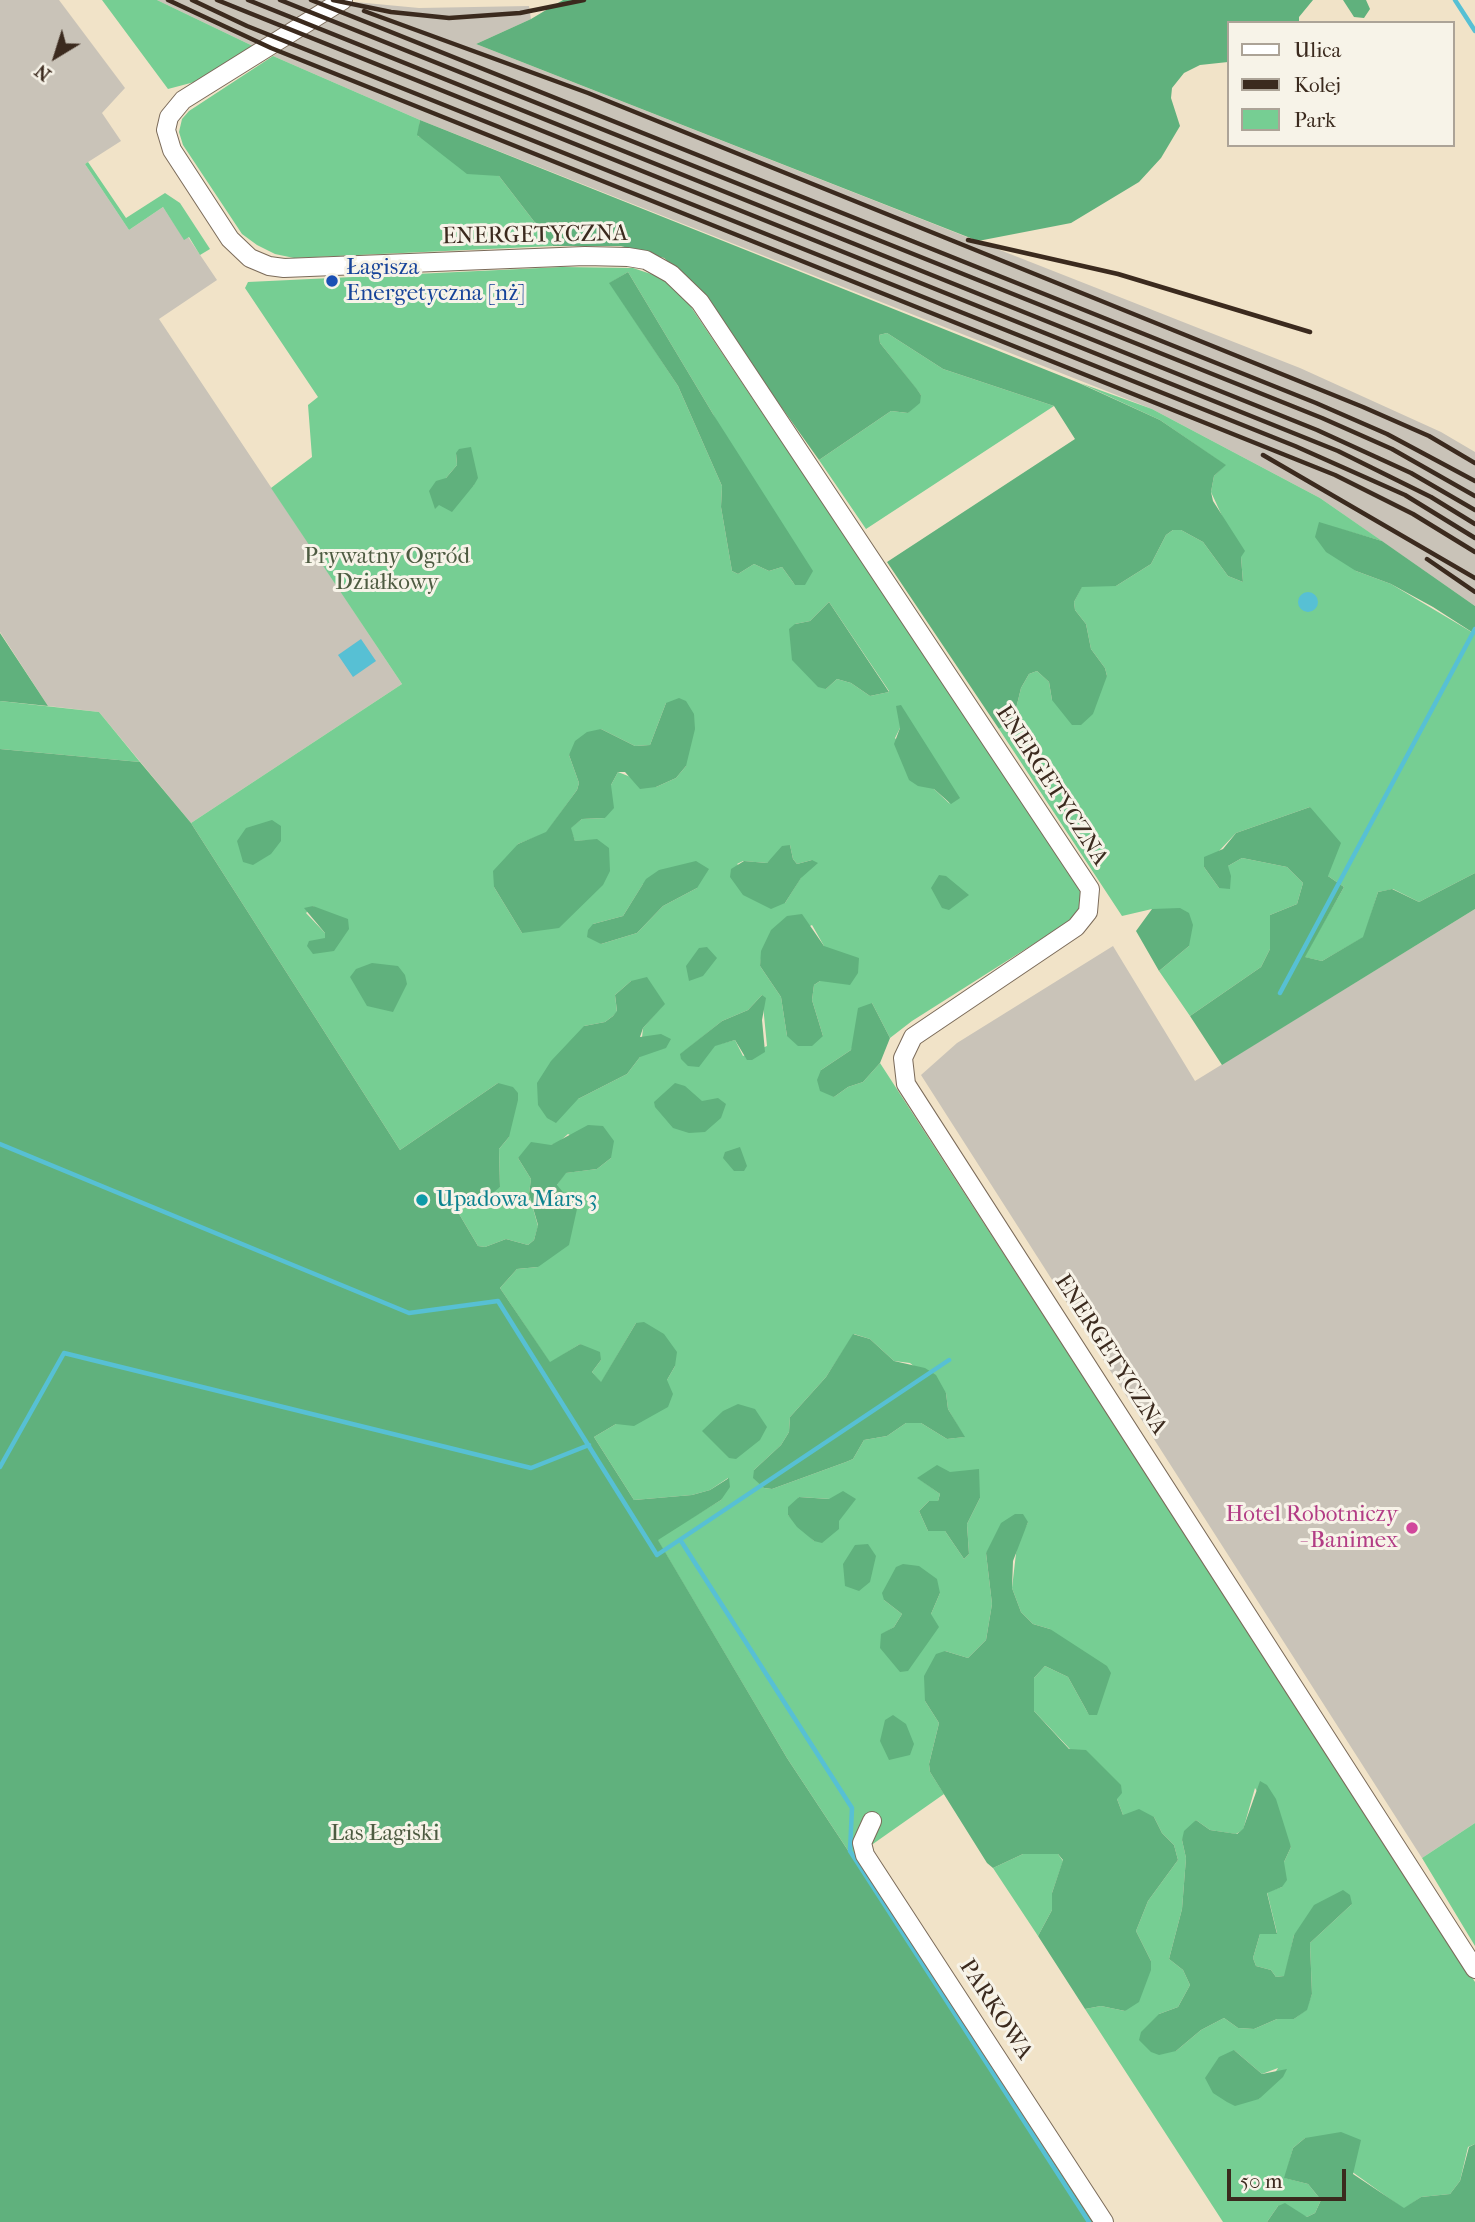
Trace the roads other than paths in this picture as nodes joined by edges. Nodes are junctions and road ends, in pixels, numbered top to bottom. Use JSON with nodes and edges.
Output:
{"nodes":[{"id":1,"x":343,"y":0,"type":"edge"},
{"id":2,"x":872,"y":1821,"type":"dead end"},
{"id":3,"x":1475,"y":1969,"type":"edge"},
{"id":4,"x":1104,"y":2222,"type":"edge"}],
"edges":[{"from":1,"to":3,"type":"street","name":"ENERGETYCZNA"},
{"from":2,"to":4,"type":"street","name":"PARKOWA"}]}
